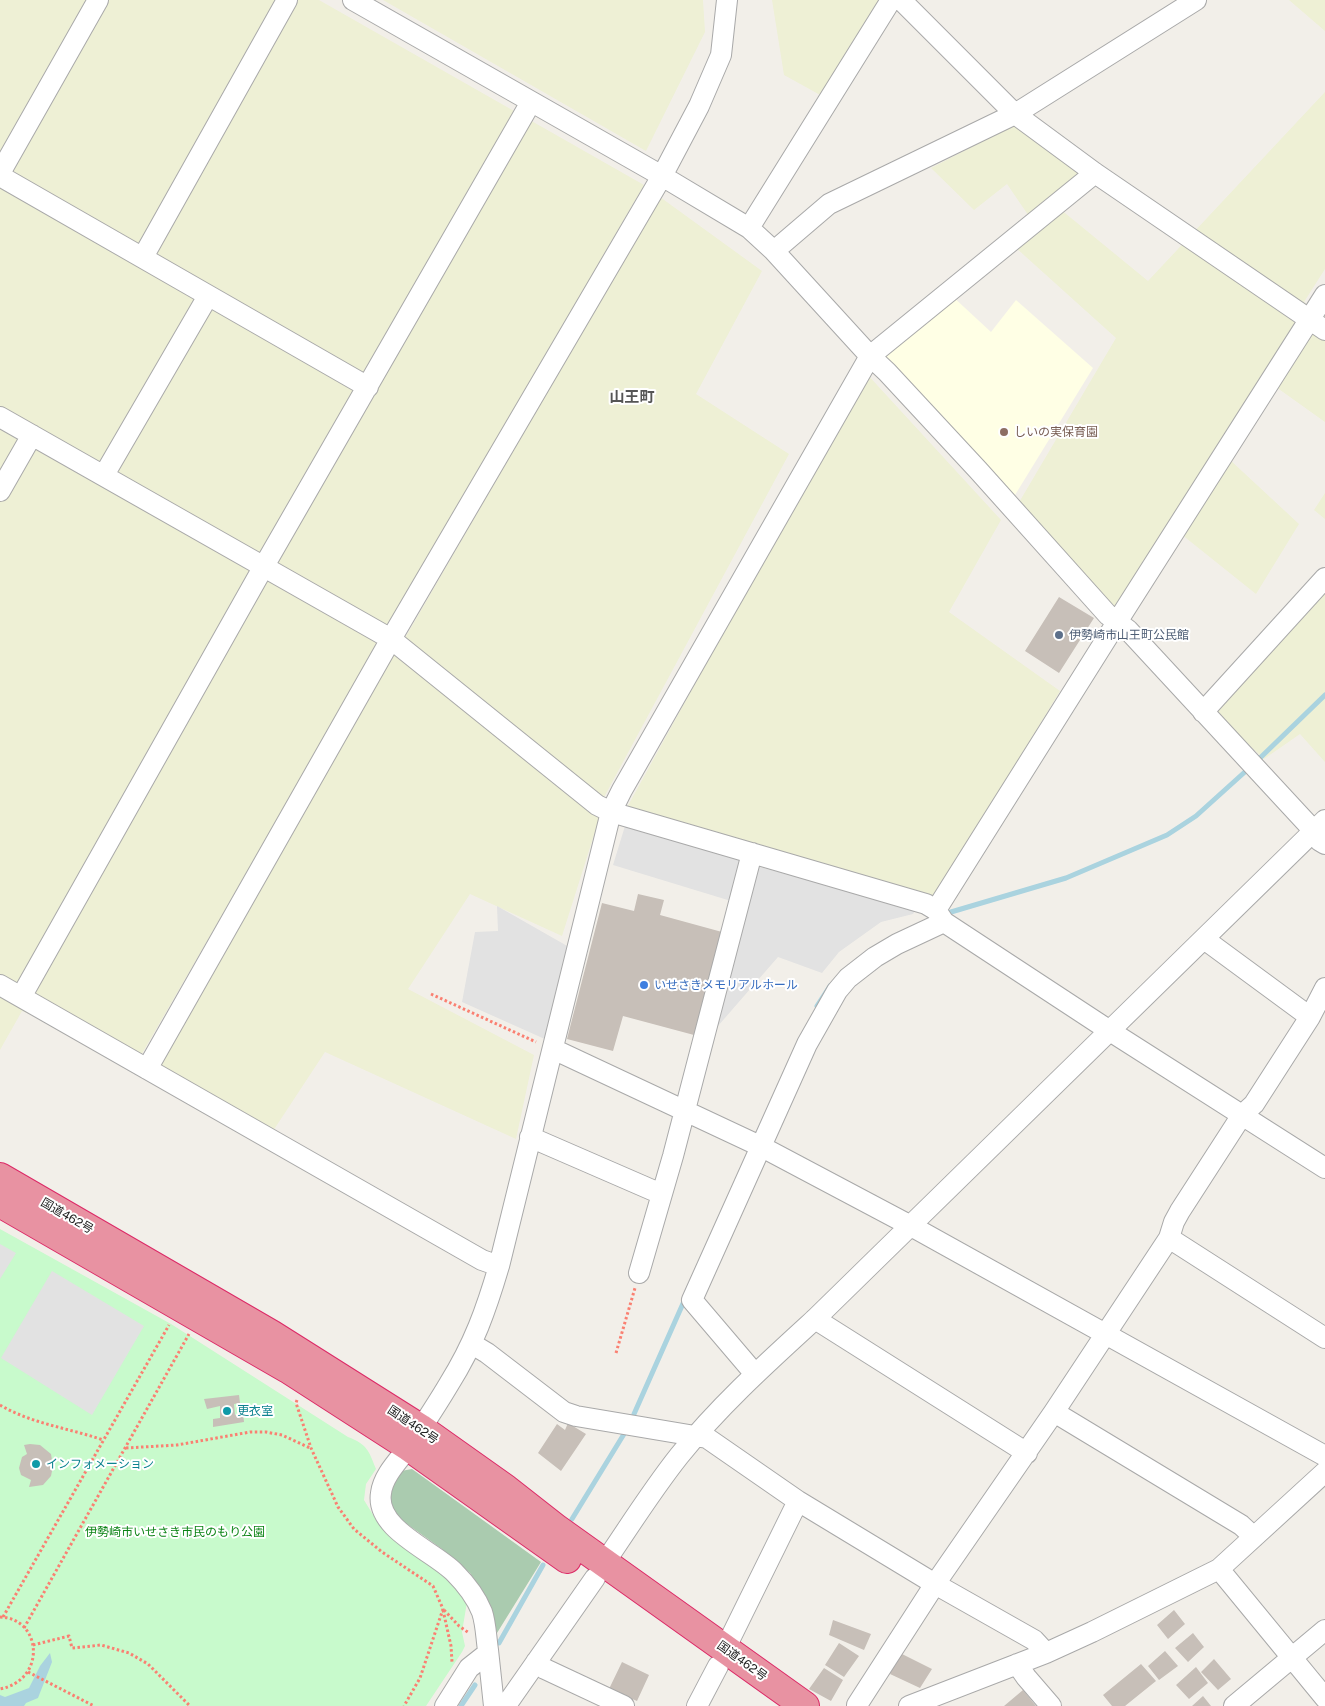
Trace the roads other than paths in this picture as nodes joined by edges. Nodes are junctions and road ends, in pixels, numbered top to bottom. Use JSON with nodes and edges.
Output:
{"nodes":[{"id":1,"x":98,"y":0,"type":"edge"},
{"id":2,"x":286,"y":0,"type":"edge"},
{"id":3,"x":353,"y":0,"type":"edge"},
{"id":4,"x":727,"y":0,"type":"edge"},
{"id":5,"x":891,"y":0,"type":"edge"},
{"id":6,"x":901,"y":0,"type":"edge"},
{"id":7,"x":1196,"y":0,"type":"edge"},
{"id":8,"x":532,"y":102,"type":"junction"},
{"id":9,"x":1015,"y":114,"type":"junction"},
{"id":10,"x":1096,"y":173,"type":"junction"},
{"id":11,"x":0,"y":175,"type":"edge"},
{"id":12,"x":662,"y":176,"type":"junction"},
{"id":13,"x":749,"y":228,"type":"junction"},
{"id":14,"x":774,"y":251,"type":"junction"},
{"id":15,"x":143,"y":257,"type":"junction"},
{"id":16,"x":1325,"y":295,"type":"edge"},
{"id":17,"x":208,"y":296,"type":"junction"},
{"id":18,"x":1317,"y":325,"type":"edge"},
{"id":19,"x":870,"y":356,"type":"junction"},
{"id":20,"x":368,"y":387,"type":"junction"},
{"id":21,"x":0,"y":417,"type":"edge"},
{"id":22,"x":32,"y":435,"type":"junction"},
{"id":23,"x":104,"y":476,"type":"junction"},
{"id":24,"x":0,"y":490,"type":"edge"},
{"id":25,"x":264,"y":566,"type":"junction"},
{"id":26,"x":1325,"y":578,"type":"edge"},
{"id":27,"x":1117,"y":622,"type":"junction"},
{"id":28,"x":391,"y":639,"type":"junction"},
{"id":29,"x":1203,"y":712,"type":"junction"},
{"id":30,"x":611,"y":812,"type":"junction"},
{"id":31,"x":1321,"y":832,"type":"edge"},
{"id":32,"x":752,"y":853,"type":"junction"},
{"id":33,"x":940,"y":916,"type":"junction"},
{"id":34,"x":1204,"y":939,"type":"junction"},
{"id":35,"x":0,"y":985,"type":"edge"},
{"id":36,"x":1325,"y":988,"type":"edge"},
{"id":37,"x":21,"y":997,"type":"junction"},
{"id":38,"x":1310,"y":1017,"type":"junction"},
{"id":39,"x":1110,"y":1031,"type":"junction"},
{"id":40,"x":553,"y":1049,"type":"junction"},
{"id":41,"x":147,"y":1069,"type":"junction"},
{"id":42,"x":684,"y":1111,"type":"junction"},
{"id":43,"x":1242,"y":1115,"type":"junction"},
{"id":44,"x":530,"y":1137,"type":"junction"},
{"id":45,"x":762,"y":1147,"type":"junction"},
{"id":46,"x":1325,"y":1168,"type":"edge"},
{"id":47,"x":0,"y":1177,"type":"edge"},
{"id":48,"x":652,"y":1190,"type":"dead end"},
{"id":49,"x":0,"y":1203,"type":"edge"},
{"id":50,"x":911,"y":1226,"type":"junction"},
{"id":51,"x":1169,"y":1238,"type":"junction"},
{"id":52,"x":499,"y":1266,"type":"junction"},
{"id":53,"x":639,"y":1273,"type":"road end"},
{"id":54,"x":815,"y":1319,"type":"junction"},
{"id":55,"x":1322,"y":1331,"type":"edge"},
{"id":56,"x":1107,"y":1333,"type":"junction"},
{"id":57,"x":472,"y":1344,"type":"junction"},
{"id":58,"x":755,"y":1374,"type":"junction"},
{"id":59,"x":1054,"y":1412,"type":"junction"},
{"id":60,"x":696,"y":1435,"type":"junction"},
{"id":61,"x":415,"y":1437,"type":"junction"},
{"id":62,"x":1027,"y":1453,"type":"junction"},
{"id":63,"x":1325,"y":1456,"type":"edge"},
{"id":64,"x":1325,"y":1472,"type":"edge"},
{"id":65,"x":798,"y":1501,"type":"junction"},
{"id":66,"x":1254,"y":1537,"type":"junction"},
{"id":67,"x":1219,"y":1569,"type":"junction"},
{"id":68,"x":600,"y":1570,"type":"junction"},
{"id":69,"x":935,"y":1584,"type":"junction"},
{"id":70,"x":1325,"y":1630,"type":"edge"},
{"id":71,"x":488,"y":1653,"type":"junction"},
{"id":72,"x":1046,"y":1653,"type":"junction"},
{"id":73,"x":722,"y":1657,"type":"junction"},
{"id":74,"x":1292,"y":1658,"type":"junction"},
{"id":75,"x":536,"y":1662,"type":"junction"},
{"id":76,"x":1017,"y":1664,"type":"junction"},
{"id":77,"x":1325,"y":1698,"type":"edge"},
{"id":78,"x":857,"y":1705,"type":"dead end"},
{"id":79,"x":445,"y":1706,"type":"edge"},
{"id":80,"x":494,"y":1706,"type":"edge"},
{"id":81,"x":504,"y":1706,"type":"edge"},
{"id":82,"x":624,"y":1706,"type":"edge"},
{"id":83,"x":697,"y":1706,"type":"edge"},
{"id":84,"x":774,"y":1706,"type":"edge"},
{"id":85,"x":804,"y":1706,"type":"edge"},
{"id":86,"x":910,"y":1706,"type":"edge"},
{"id":87,"x":1051,"y":1706,"type":"edge"},
{"id":88,"x":1234,"y":1706,"type":"edge"}],
"edges":[{"from":1,"to":11,"type":"street"},
{"from":2,"to":15,"type":"street"},
{"from":3,"to":8,"type":"street"},
{"from":4,"to":12,"type":"street"},
{"from":5,"to":13,"type":"street"},
{"from":6,"to":9,"type":"street"},
{"from":7,"to":9,"type":"street"},
{"from":8,"to":12,"type":"street"},
{"from":8,"to":20,"type":"street"},
{"from":9,"to":10,"type":"street"},
{"from":9,"to":14,"type":"street"},
{"from":10,"to":18,"type":"street"},
{"from":10,"to":19,"type":"street"},
{"from":11,"to":15,"type":"street"},
{"from":12,"to":13,"type":"street"},
{"from":12,"to":28,"type":"street"},
{"from":13,"to":14,"type":"street"},
{"from":14,"to":19,"type":"street"},
{"from":15,"to":17,"type":"street"},
{"from":16,"to":18,"type":"street"},
{"from":17,"to":20,"type":"street"},
{"from":17,"to":23,"type":"street"},
{"from":18,"to":27,"type":"street"},
{"from":19,"to":27,"type":"street"},
{"from":19,"to":30,"type":"street"},
{"from":20,"to":25,"type":"street"},
{"from":21,"to":22,"type":"street"},
{"from":22,"to":23,"type":"street"},
{"from":22,"to":24,"type":"street"},
{"from":23,"to":25,"type":"street"},
{"from":25,"to":28,"type":"street"},
{"from":25,"to":37,"type":"street"},
{"from":26,"to":29,"type":"street"},
{"from":27,"to":29,"type":"street"},
{"from":27,"to":33,"type":"street"},
{"from":28,"to":30,"type":"street"},
{"from":28,"to":41,"type":"street"},
{"from":29,"to":31,"type":"street"},
{"from":30,"to":32,"type":"street"},
{"from":30,"to":40,"type":"street"},
{"from":31,"to":34,"type":"street"},
{"from":32,"to":33,"type":"street"},
{"from":32,"to":42,"type":"street"},
{"from":33,"to":39,"type":"street"},
{"from":33,"to":45,"type":"street"},
{"from":34,"to":38,"type":"street"},
{"from":34,"to":39,"type":"street"},
{"from":35,"to":37,"type":"street"},
{"from":36,"to":38,"type":"street"},
{"from":37,"to":41,"type":"street"},
{"from":38,"to":43,"type":"street"},
{"from":39,"to":43,"type":"street"},
{"from":39,"to":50,"type":"street"},
{"from":40,"to":42,"type":"street"},
{"from":40,"to":44,"type":"street"},
{"from":41,"to":52,"type":"street"},
{"from":42,"to":45,"type":"street"},
{"from":42,"to":53,"type":"street"},
{"from":43,"to":46,"type":"street"},
{"from":43,"to":51,"type":"street"},
{"from":44,"to":48,"type":"street"},
{"from":44,"to":52,"type":"street"},
{"from":45,"to":50,"type":"street"},
{"from":45,"to":58,"type":"street"},
{"from":47,"to":61,"type":"highway","name":"国道462号"},
{"from":49,"to":61,"type":"highway","name":"国道462号"},
{"from":50,"to":54,"type":"street"},
{"from":50,"to":56,"type":"street"},
{"from":51,"to":55,"type":"street"},
{"from":51,"to":56,"type":"street"},
{"from":52,"to":57,"type":"street"},
{"from":54,"to":58,"type":"street"},
{"from":54,"to":62,"type":"street"},
{"from":56,"to":59,"type":"street"},
{"from":56,"to":63,"type":"street"},
{"from":57,"to":60,"type":"street"},
{"from":57,"to":61,"type":"street"},
{"from":58,"to":60,"type":"street"},
{"from":59,"to":62,"type":"street"},
{"from":59,"to":66,"type":"street"},
{"from":60,"to":65,"type":"street"},
{"from":60,"to":68,"type":"street"},
{"from":61,"to":68,"type":"highway","name":"国道462号"},
{"from":61,"to":71,"type":"street"},
{"from":62,"to":69,"type":"street"},
{"from":64,"to":66,"type":"street"},
{"from":65,"to":69,"type":"street"},
{"from":65,"to":73,"type":"street"},
{"from":66,"to":67,"type":"street"},
{"from":67,"to":72,"type":"street"},
{"from":67,"to":74,"type":"street"},
{"from":68,"to":73,"type":"highway","name":"国道462号"},
{"from":68,"to":75,"type":"street"},
{"from":69,"to":72,"type":"street"},
{"from":69,"to":78,"type":"street"},
{"from":70,"to":74,"type":"street"},
{"from":71,"to":79,"type":"street"},
{"from":71,"to":80,"type":"street"},
{"from":72,"to":76,"type":"street"},
{"from":73,"to":83,"type":"street"},
{"from":73,"to":84,"type":"highway","name":"国道462号"},
{"from":73,"to":85,"type":"highway","name":"国道462号"},
{"from":74,"to":77,"type":"street"},
{"from":74,"to":88,"type":"street"},
{"from":75,"to":81,"type":"street"},
{"from":75,"to":82,"type":"street"},
{"from":76,"to":86,"type":"street"},
{"from":76,"to":87,"type":"street"}]}
